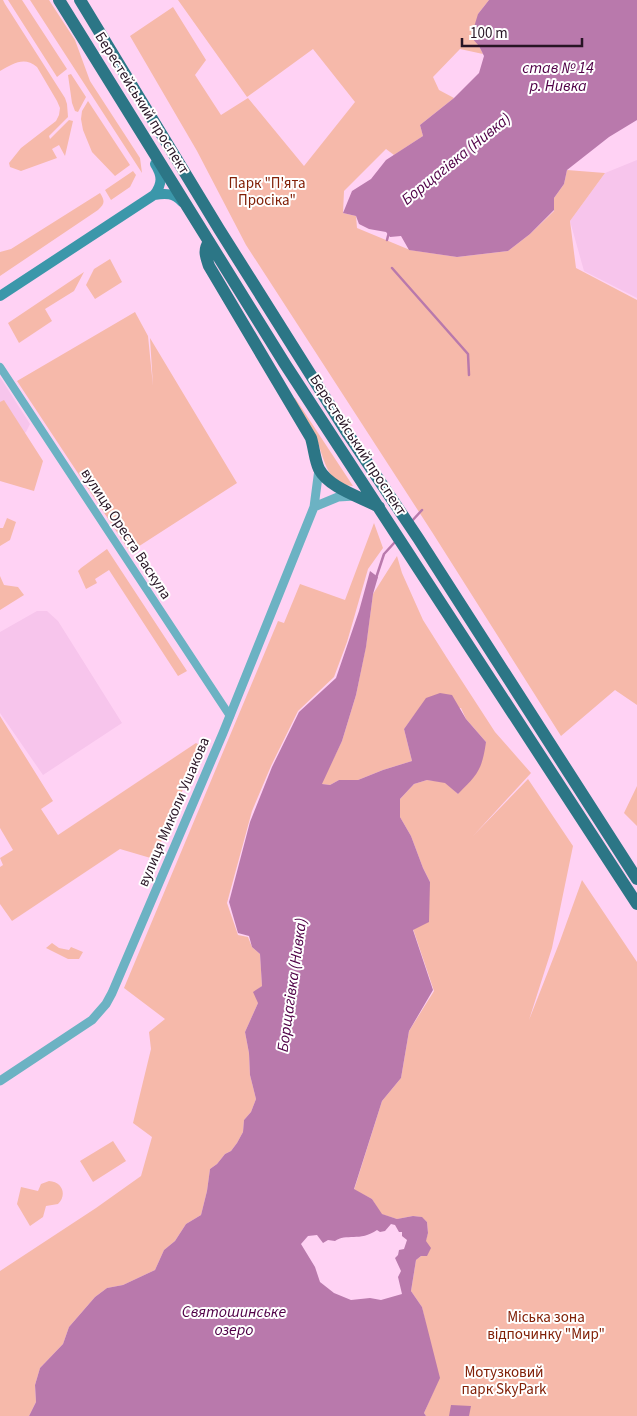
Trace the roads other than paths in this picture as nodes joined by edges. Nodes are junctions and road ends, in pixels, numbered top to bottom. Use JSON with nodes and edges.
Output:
{"nodes":[{"id":1,"x":59,"y":0,"type":"edge"},
{"id":2,"x":80,"y":0,"type":"edge"},
{"id":3,"x":94,"y":57,"type":"junction"},
{"id":4,"x":154,"y":195,"type":"junction"},
{"id":5,"x":188,"y":209,"type":"junction"},
{"id":6,"x":209,"y":242,"type":"junction"},
{"id":7,"x":0,"y":296,"type":"edge"},
{"id":8,"x":0,"y":367,"type":"edge"},
{"id":9,"x":319,"y":469,"type":"junction"},
{"id":10,"x":358,"y":496,"type":"junction"},
{"id":11,"x":314,"y":506,"type":"junction"},
{"id":12,"x":380,"y":508,"type":"junction"},
{"id":13,"x":230,"y":716,"type":"junction"},
{"id":14,"x":637,"y":879,"type":"edge"},
{"id":15,"x":637,"y":904,"type":"edge"},
{"id":16,"x":0,"y":1081,"type":"edge"}],
"edges":[{"from":1,"to":3,"type":"highway","name":"Берестейський проспект"},
{"from":2,"to":14,"type":"highway","name":"Берестейський проспект"},
{"from":3,"to":4,"type":"main road"},
{"from":3,"to":5,"type":"highway","name":"Берестейський проспект"},
{"from":4,"to":5,"type":"main road"},
{"from":4,"to":7,"type":"main road"},
{"from":5,"to":6,"type":"highway","name":"Берестейський проспект"},
{"from":6,"to":9,"type":"highway"},
{"from":6,"to":12,"type":"highway","name":"Берестейський проспект"},
{"from":8,"to":13,"type":"street","name":"вулиця Ореста Васкула"},
{"from":9,"to":10,"type":"highway"},
{"from":9,"to":11,"type":"street","name":"вулиця Миколи Ушакова"},
{"from":10,"to":11,"type":"street"},
{"from":10,"to":12,"type":"highway"},
{"from":11,"to":13,"type":"street","name":"вулиця Миколи Ушакова"},
{"from":12,"to":15,"type":"highway","name":"Берестейський проспект"},
{"from":13,"to":16,"type":"street","name":"вулиця Миколи Ушакова"}]}
